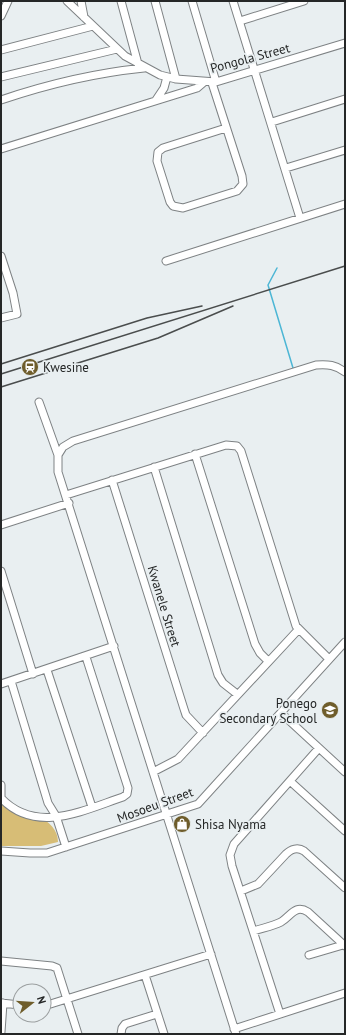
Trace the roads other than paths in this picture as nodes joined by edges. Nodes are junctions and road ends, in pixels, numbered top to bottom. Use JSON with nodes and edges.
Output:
{"nodes":[{"id":1,"x":8,"y":1,"type":"edge"},
{"id":2,"x":67,"y":1,"type":"edge"},
{"id":3,"x":81,"y":1,"type":"edge"},
{"id":4,"x":121,"y":1,"type":"edge"},
{"id":5,"x":155,"y":1,"type":"edge"},
{"id":6,"x":192,"y":1,"type":"edge"},
{"id":7,"x":233,"y":1,"type":"edge"},
{"id":8,"x":304,"y":1,"type":"edge"},
{"id":9,"x":1,"y":16,"type":"edge"},
{"id":10,"x":84,"y":16,"type":"junction"},
{"id":11,"x":240,"y":21,"type":"junction"},
{"id":12,"x":93,"y":26,"type":"junction"},
{"id":13,"x":345,"y":43,"type":"edge"},
{"id":14,"x":117,"y":49,"type":"junction"},
{"id":15,"x":1,"y":50,"type":"edge"},
{"id":16,"x":141,"y":66,"type":"junction"},
{"id":17,"x":254,"y":72,"type":"junction"},
{"id":18,"x":1,"y":77,"type":"edge"},
{"id":19,"x":167,"y":77,"type":"junction"},
{"id":20,"x":176,"y":79,"type":"junction"},
{"id":21,"x":204,"y":82,"type":"junction"},
{"id":22,"x":214,"y":83,"type":"junction"},
{"id":23,"x":345,"y":99,"type":"edge"},
{"id":24,"x":1,"y":100,"type":"edge"},
{"id":25,"x":156,"y":100,"type":"junction"},
{"id":26,"x":272,"y":122,"type":"junction"},
{"id":27,"x":226,"y":128,"type":"junction"},
{"id":28,"x":1,"y":149,"type":"edge"},
{"id":29,"x":345,"y":150,"type":"edge"},
{"id":30,"x":286,"y":168,"type":"junction"},
{"id":31,"x":345,"y":204,"type":"edge"},
{"id":32,"x":300,"y":218,"type":"junction"},
{"id":33,"x":1,"y":256,"type":"edge"},
{"id":34,"x":166,"y":261,"type":"dead end"},
{"id":35,"x":1,"y":318,"type":"edge"},
{"id":36,"x":345,"y":372,"type":"edge"},
{"id":37,"x":39,"y":402,"type":"dead end"},
{"id":38,"x":195,"y":454,"type":"junction"},
{"id":39,"x":58,"y":456,"type":"junction"},
{"id":40,"x":154,"y":467,"type":"junction"},
{"id":41,"x":112,"y":480,"type":"junction"},
{"id":42,"x":66,"y":495,"type":"junction"},
{"id":43,"x":69,"y":503,"type":"junction"},
{"id":44,"x":1,"y":525,"type":"edge"},
{"id":45,"x":1,"y":571,"type":"edge"},
{"id":46,"x":298,"y":630,"type":"junction"},
{"id":47,"x":345,"y":642,"type":"edge"},
{"id":48,"x":114,"y":646,"type":"junction"},
{"id":49,"x":86,"y":657,"type":"junction"},
{"id":50,"x":329,"y":659,"type":"junction"},
{"id":51,"x":268,"y":661,"type":"junction"},
{"id":52,"x":47,"y":670,"type":"junction"},
{"id":53,"x":33,"y":674,"type":"junction"},
{"id":54,"x":11,"y":681,"type":"junction"},
{"id":55,"x":1,"y":684,"type":"edge"},
{"id":56,"x":237,"y":694,"type":"junction"},
{"id":57,"x":281,"y":713,"type":"junction"},
{"id":58,"x":203,"y":732,"type":"junction"},
{"id":59,"x":319,"y":748,"type":"junction"},
{"id":60,"x":153,"y":772,"type":"junction"},
{"id":61,"x":345,"y":772,"type":"edge"},
{"id":62,"x":291,"y":782,"type":"junction"},
{"id":63,"x":1,"y":785,"type":"edge"},
{"id":64,"x":1,"y":797,"type":"edge"},
{"id":65,"x":92,"y":807,"type":"junction"},
{"id":66,"x":167,"y":815,"type":"junction"},
{"id":67,"x":56,"y":816,"type":"junction"},
{"id":68,"x":345,"y":831,"type":"edge"},
{"id":69,"x":66,"y":847,"type":"junction"},
{"id":70,"x":1,"y":851,"type":"edge"},
{"id":71,"x":345,"y":888,"type":"edge"},
{"id":72,"x":241,"y":891,"type":"junction"},
{"id":73,"x":254,"y":930,"type":"junction"},
{"id":74,"x":344,"y":945,"type":"edge"},
{"id":75,"x":211,"y":954,"type":"junction"},
{"id":76,"x":309,"y":955,"type":"dead end"},
{"id":77,"x":1,"y":961,"type":"edge"},
{"id":78,"x":145,"y":975,"type":"junction"},
{"id":79,"x":345,"y":994,"type":"edge"},
{"id":80,"x":68,"y":998,"type":"junction"},
{"id":81,"x":2,"y":1003,"type":"edge"},
{"id":82,"x":52,"y":1003,"type":"edge"},
{"id":83,"x":12,"y":1004,"type":"edge"},
{"id":84,"x":157,"y":1014,"type":"junction"},
{"id":85,"x":280,"y":1014,"type":"junction"},
{"id":86,"x":235,"y":1031,"type":"edge"},
{"id":87,"x":1,"y":1032,"type":"edge"},
{"id":88,"x":78,"y":1034,"type":"edge"},
{"id":89,"x":122,"y":1034,"type":"edge"},
{"id":90,"x":164,"y":1034,"type":"edge"}],
"edges":[{"from":1,"to":9,"type":"street"},
{"from":2,"to":10,"type":"street","name":"Pongola Street"},
{"from":3,"to":10,"type":"street"},
{"from":4,"to":16,"type":"street"},
{"from":5,"to":20,"type":"street"},
{"from":6,"to":22,"type":"street"},
{"from":7,"to":11,"type":"street"},
{"from":8,"to":11,"type":"street"},
{"from":10,"to":12,"type":"street","name":"Pongola Street"},
{"from":11,"to":17,"type":"street"},
{"from":12,"to":14,"type":"street","name":"Pongola Street"},
{"from":12,"to":15,"type":"street"},
{"from":13,"to":17,"type":"street","name":"Pongola Street"},
{"from":14,"to":16,"type":"street","name":"Pongola Street"},
{"from":14,"to":18,"type":"street"},
{"from":16,"to":19,"type":"street","name":"Pongola Street"},
{"from":16,"to":24,"type":"street"},
{"from":17,"to":22,"type":"street","name":"Pongola Street"},
{"from":17,"to":26,"type":"street"},
{"from":19,"to":20,"type":"street","name":"Pongola Street"},
{"from":19,"to":25,"type":"street"},
{"from":20,"to":21,"type":"street","name":"Pongola Street"},
{"from":21,"to":22,"type":"street","name":"Pongola Street"},
{"from":21,"to":25,"type":"street"},
{"from":22,"to":27,"type":"street"},
{"from":23,"to":26,"type":"street"},
{"from":25,"to":28,"type":"street"},
{"from":26,"to":30,"type":"street"},
{"from":27,"to":27,"type":"street"},
{"from":29,"to":30,"type":"street"},
{"from":30,"to":32,"type":"street"},
{"from":31,"to":32,"type":"street"},
{"from":32,"to":34,"type":"street"},
{"from":33,"to":35,"type":"street"},
{"from":36,"to":39,"type":"street"},
{"from":37,"to":39,"type":"street"},
{"from":38,"to":40,"type":"street"},
{"from":38,"to":46,"type":"street"},
{"from":38,"to":51,"type":"street"},
{"from":39,"to":42,"type":"street"},
{"from":40,"to":41,"type":"street"},
{"from":40,"to":56,"type":"street"},
{"from":41,"to":42,"type":"street"},
{"from":41,"to":58,"type":"street","name":"Kwanele Street"},
{"from":42,"to":43,"type":"street"},
{"from":43,"to":44,"type":"street"},
{"from":43,"to":48,"type":"street"},
{"from":45,"to":53,"type":"street"},
{"from":46,"to":50,"type":"street"},
{"from":46,"to":51,"type":"street"},
{"from":47,"to":50,"type":"street","name":"Mosoeu Street"},
{"from":48,"to":49,"type":"street"},
{"from":48,"to":60,"type":"street"},
{"from":49,"to":52,"type":"street"},
{"from":49,"to":65,"type":"street"},
{"from":50,"to":57,"type":"street","name":"Mosoeu Street"},
{"from":51,"to":56,"type":"street"},
{"from":52,"to":53,"type":"street"},
{"from":52,"to":65,"type":"street"},
{"from":53,"to":54,"type":"street"},
{"from":54,"to":55,"type":"street"},
{"from":54,"to":67,"type":"street"},
{"from":56,"to":58,"type":"street"},
{"from":57,"to":59,"type":"street"},
{"from":57,"to":66,"type":"street","name":"Mosoeu Street"},
{"from":58,"to":60,"type":"street"},
{"from":59,"to":61,"type":"street"},
{"from":59,"to":62,"type":"street"},
{"from":60,"to":66,"type":"street"},
{"from":62,"to":68,"type":"street"},
{"from":62,"to":72,"type":"street"},
{"from":63,"to":64,"type":"street"},
{"from":64,"to":67,"type":"street"},
{"from":65,"to":67,"type":"street"},
{"from":66,"to":69,"type":"street","name":"Mosoeu Street"},
{"from":66,"to":75,"type":"street"},
{"from":67,"to":69,"type":"street"},
{"from":69,"to":70,"type":"street","name":"Mosoeu Street"},
{"from":71,"to":72,"type":"street"},
{"from":72,"to":73,"type":"street"},
{"from":73,"to":74,"type":"street"},
{"from":73,"to":85,"type":"street"},
{"from":74,"to":76,"type":"street"},
{"from":75,"to":78,"type":"street"},
{"from":75,"to":86,"type":"street"},
{"from":77,"to":80,"type":"street"},
{"from":78,"to":80,"type":"street"},
{"from":78,"to":84,"type":"street"},
{"from":79,"to":85,"type":"street"},
{"from":80,"to":82,"type":"street"},
{"from":80,"to":88,"type":"street"},
{"from":81,"to":83,"type":"street"},
{"from":81,"to":87,"type":"street"},
{"from":84,"to":89,"type":"street"},
{"from":84,"to":90,"type":"street"},
{"from":85,"to":86,"type":"street"}]}
